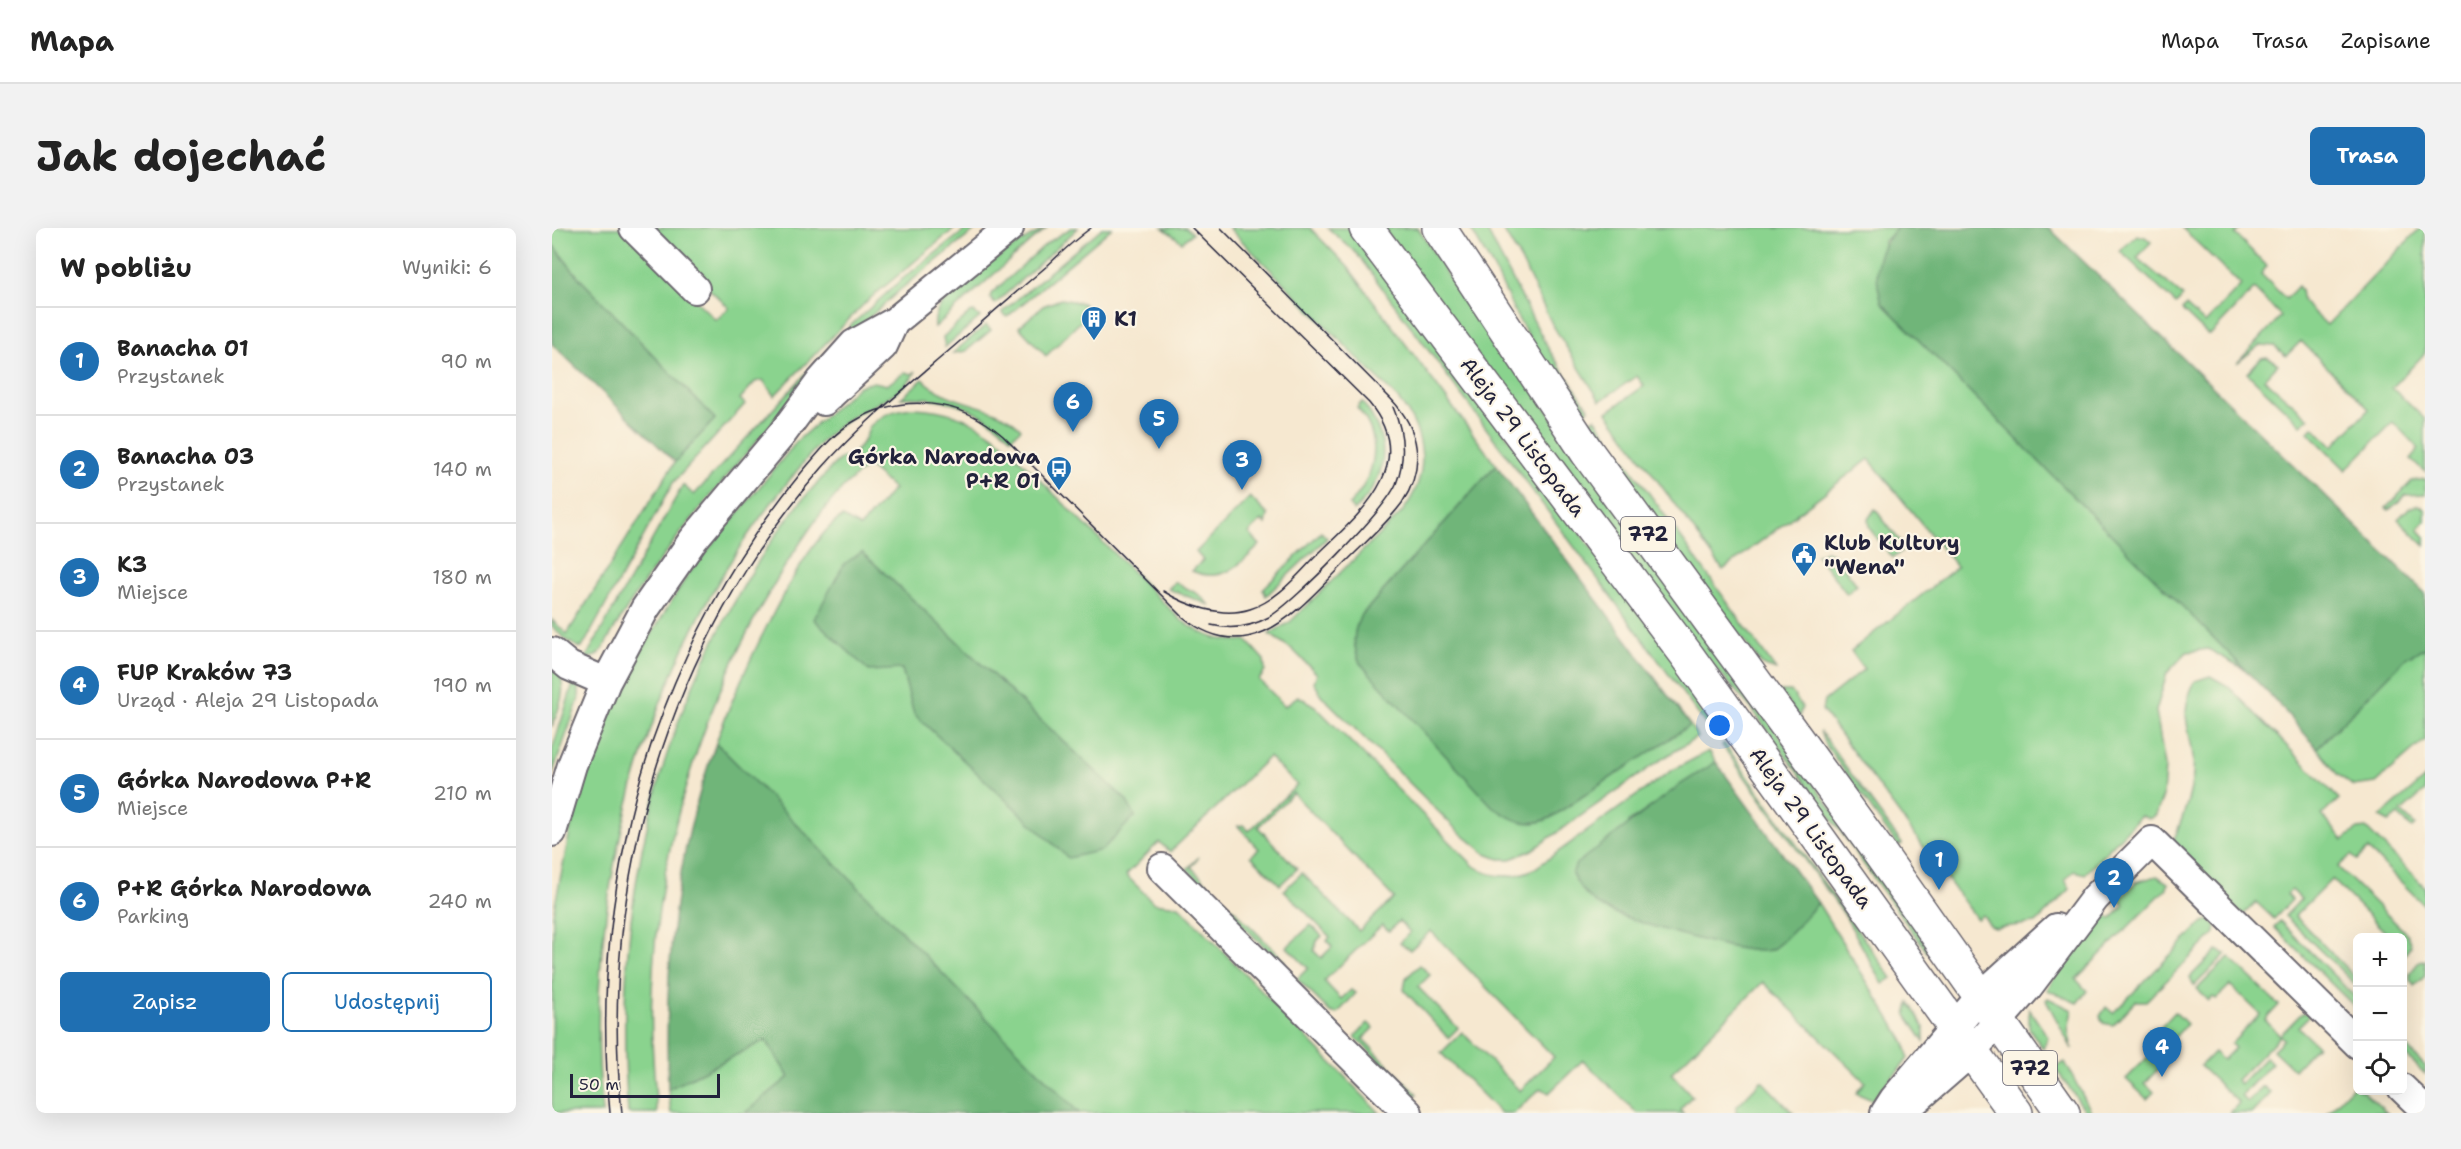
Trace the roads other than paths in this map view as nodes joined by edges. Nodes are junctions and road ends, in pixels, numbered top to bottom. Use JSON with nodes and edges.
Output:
{"nodes":[{"id":1,"x":634,"y":228,"type":"edge"},
{"id":2,"x":1009,"y":228,"type":"edge"},
{"id":3,"x":1366,"y":228,"type":"edge"},
{"id":4,"x":1439,"y":228,"type":"edge"},
{"id":5,"x":695,"y":289,"type":"dead end"},
{"id":6,"x":552,"y":652,"type":"edge"},
{"id":7,"x":606,"y":682,"type":"junction"},
{"id":8,"x":552,"y":832,"type":"edge"},
{"id":9,"x":1162,"y":868,"type":"dead end"},
{"id":10,"x":1989,"y":1009,"type":"junction"},
{"id":11,"x":1962,"y":1040,"type":"junction"},
{"id":12,"x":2355,"y":1041,"type":"edge"},
{"id":13,"x":2407,"y":1092,"type":"edge"},
{"id":14,"x":2425,"y":1110,"type":"edge"},
{"id":15,"x":1408,"y":1113,"type":"edge"},
{"id":16,"x":1885,"y":1113,"type":"edge"},
{"id":17,"x":1901,"y":1113,"type":"edge"},
{"id":18,"x":2016,"y":1113,"type":"edge"},
{"id":19,"x":2063,"y":1113,"type":"edge"}],
"edges":[{"from":1,"to":5,"type":"street"},
{"from":2,"to":7,"type":"street"},
{"from":3,"to":11,"type":"main road","name":"Aleja 29 Listopada","number":"772"},
{"from":4,"to":10,"type":"main road","name":"Aleja 29 Listopada","number":"772"},
{"from":6,"to":7,"type":"street"},
{"from":7,"to":8,"type":"street"},
{"from":9,"to":15,"type":"street"},
{"from":10,"to":11,"type":"street"},
{"from":10,"to":12,"type":"street"},
{"from":10,"to":19,"type":"main road","name":"Aleja 29 Listopada","number":"772"},
{"from":11,"to":16,"type":"street"},
{"from":11,"to":17,"type":"street"},
{"from":11,"to":18,"type":"main road","name":"Aleja 29 Listopada","number":"772"},
{"from":13,"to":14,"type":"street"}]}
